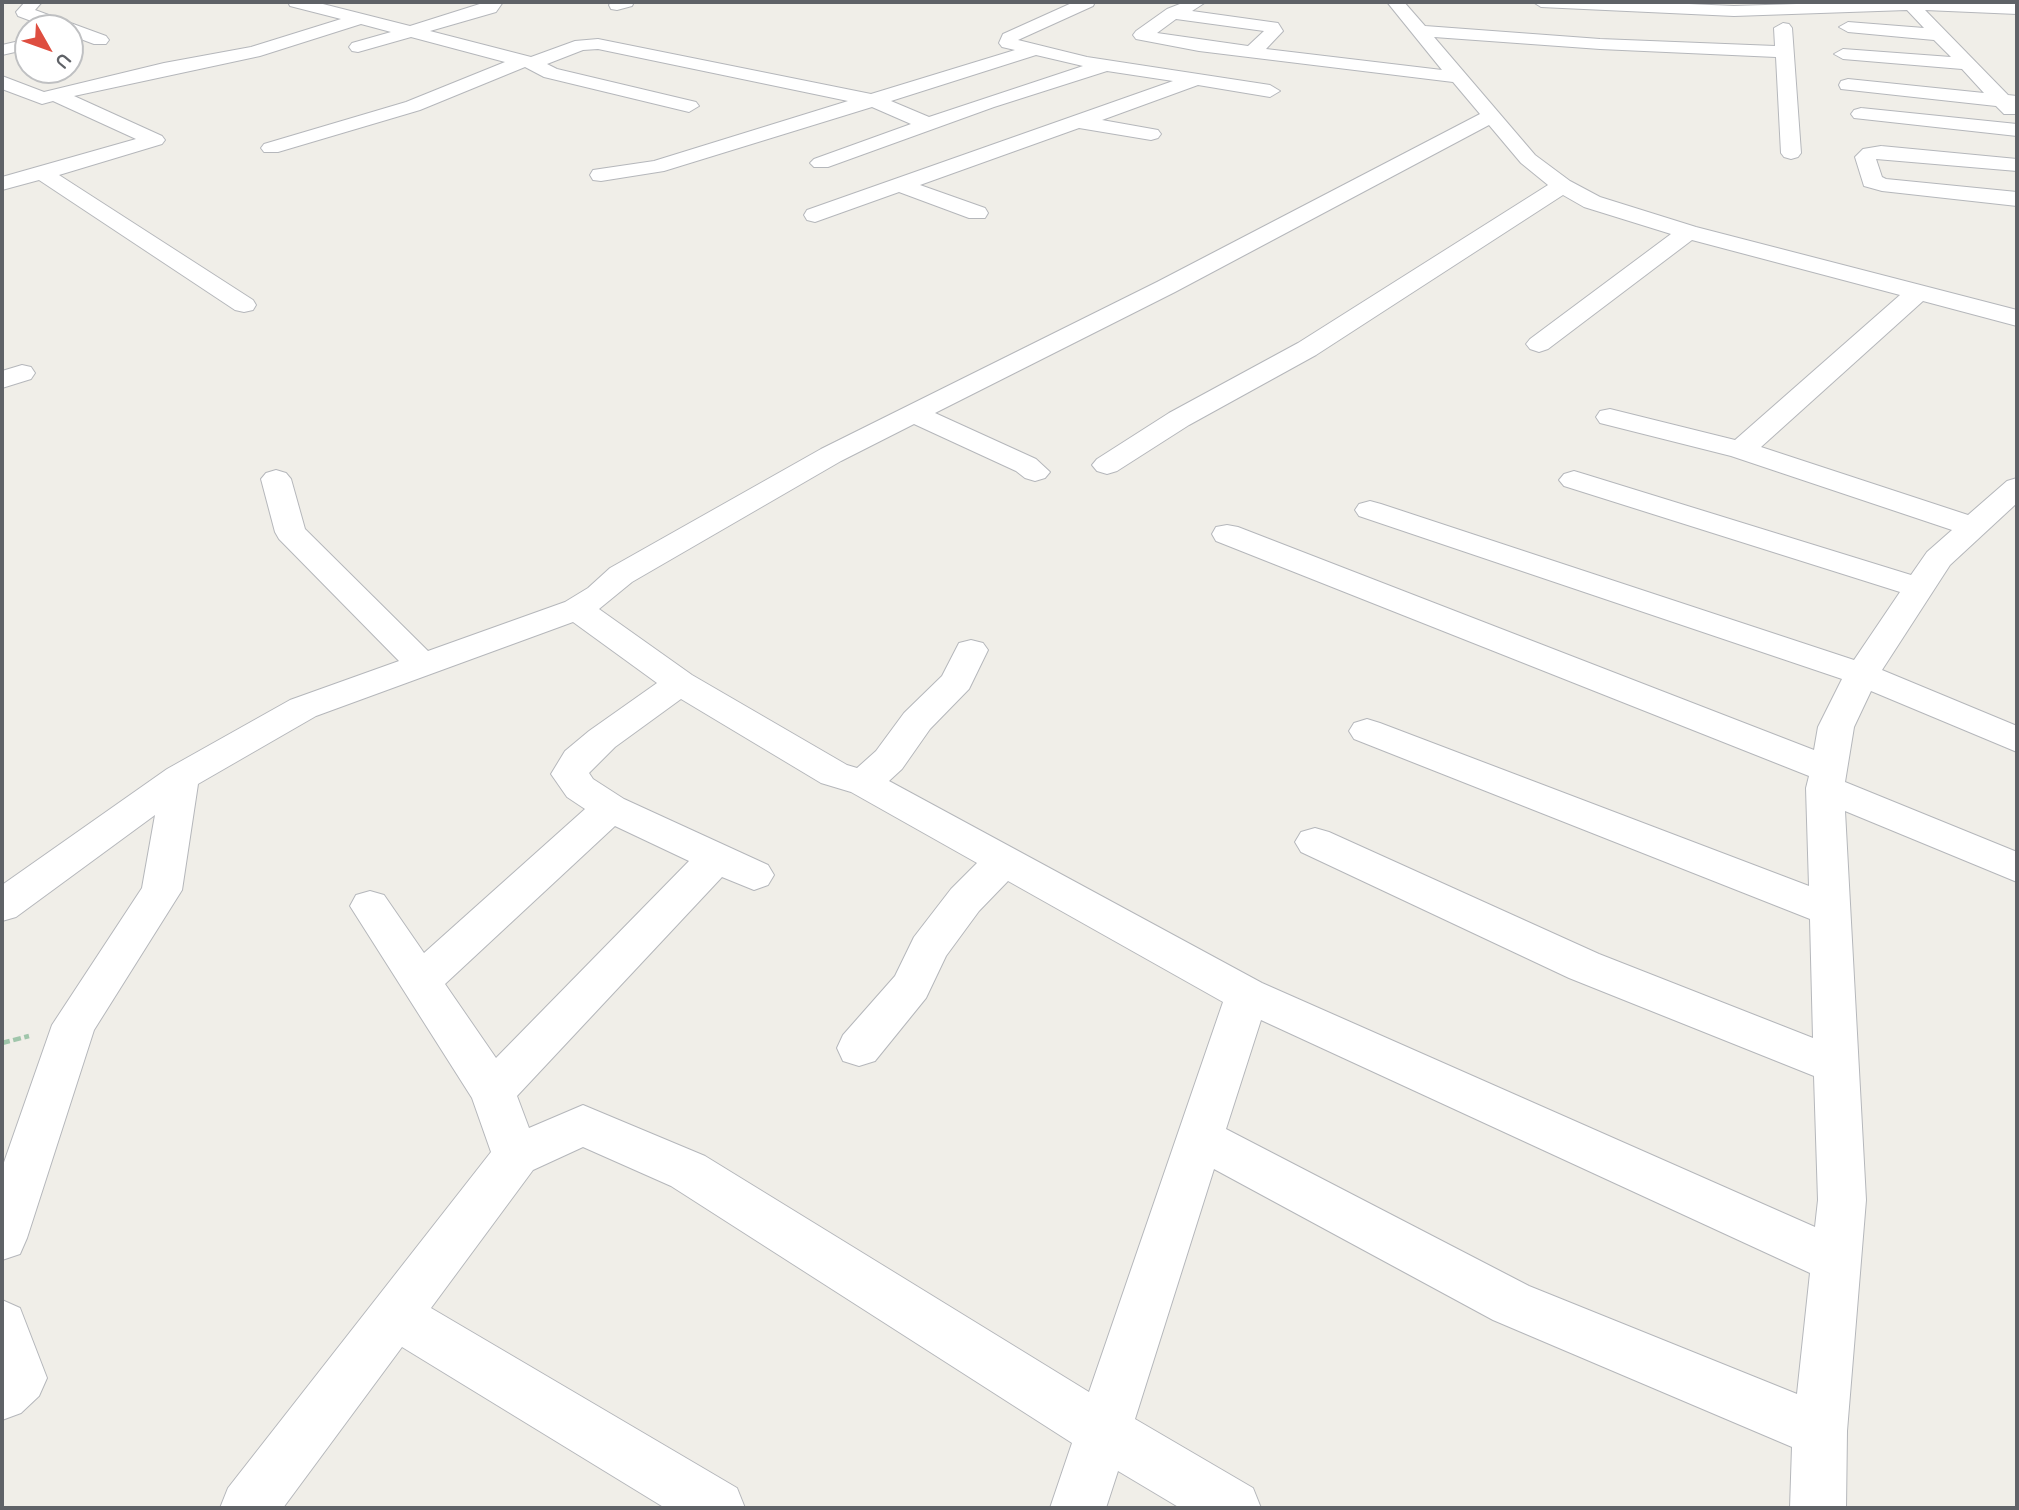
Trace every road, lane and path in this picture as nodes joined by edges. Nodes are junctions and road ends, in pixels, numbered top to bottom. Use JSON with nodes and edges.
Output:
{"nodes":[{"id":1,"x":34,"y":2,"type":"edge"},
{"id":2,"x":296,"y":2,"type":"edge"},
{"id":3,"x":495,"y":2,"type":"edge"},
{"id":4,"x":1087,"y":2,"type":"edge"},
{"id":5,"x":1198,"y":2,"type":"edge"},
{"id":6,"x":1395,"y":2,"type":"edge"},
{"id":7,"x":1541,"y":2,"type":"edge"},
{"id":8,"x":1910,"y":4,"type":"junction"},
{"id":9,"x":1820,"y":5,"type":"edge"},
{"id":10,"x":1729,"y":6,"type":"edge"},
{"id":11,"x":2009,"y":6,"type":"edge"},
{"id":12,"x":1779,"y":10,"type":"junction"},
{"id":13,"x":1173,"y":13,"type":"junction"},
{"id":14,"x":29,"y":14,"type":"edge"},
{"id":15,"x":1523,"y":15,"type":"dead end"},
{"id":16,"x":359,"y":19,"type":"junction"},
{"id":17,"x":1848,"y":27,"type":"dead end"},
{"id":18,"x":2011,"y":27,"type":"dead end"},
{"id":19,"x":1933,"y":28,"type":"junction"},
{"id":20,"x":1421,"y":31,"type":"junction"},
{"id":21,"x":412,"y":32,"type":"junction"},
{"id":22,"x":84,"y":35,"type":"edge"},
{"id":23,"x":100,"y":40,"type":"dead end"},
{"id":24,"x":1530,"y":40,"type":"junction"},
{"id":25,"x":358,"y":47,"type":"dead end"},
{"id":26,"x":1034,"y":50,"type":"junction"},
{"id":27,"x":1784,"y":52,"type":"junction"},
{"id":28,"x":1252,"y":53,"type":"junction"},
{"id":29,"x":1843,"y":54,"type":"dead end"},
{"id":30,"x":528,"y":62,"type":"junction"},
{"id":31,"x":1968,"y":64,"type":"junction"},
{"id":32,"x":1108,"y":65,"type":"junction"},
{"id":33,"x":1458,"y":77,"type":"junction"},
{"id":34,"x":1197,"y":79,"type":"junction"},
{"id":35,"x":2,"y":82,"type":"edge"},
{"id":36,"x":1849,"y":85,"type":"dead end"},
{"id":37,"x":1270,"y":91,"type":"dead end"},
{"id":38,"x":56,"y":95,"type":"junction"},
{"id":39,"x":875,"y":101,"type":"junction"},
{"id":40,"x":2010,"y":102,"type":"edge"},
{"id":41,"x":690,"y":106,"type":"dead end"},
{"id":42,"x":1861,"y":114,"type":"dead end"},
{"id":43,"x":1491,"y":116,"type":"junction"},
{"id":44,"x":2017,"y":116,"type":"edge"},
{"id":45,"x":1077,"y":121,"type":"junction"},
{"id":46,"x":925,"y":125,"type":"junction"},
{"id":47,"x":2017,"y":130,"type":"edge"},
{"id":48,"x":1151,"y":134,"type":"dead end"},
{"id":49,"x":271,"y":148,"type":"dead end"},
{"id":50,"x":1791,"y":153,"type":"dead end"},
{"id":51,"x":985,"y":154,"type":"junction"},
{"id":52,"x":821,"y":163,"type":"dead end"},
{"id":53,"x":2017,"y":165,"type":"edge"},
{"id":54,"x":42,"y":173,"type":"junction"},
{"id":55,"x":601,"y":174,"type":"dead end"},
{"id":56,"x":2,"y":184,"type":"edge"},
{"id":57,"x":899,"y":185,"type":"junction"},
{"id":58,"x":1562,"y":186,"type":"junction"},
{"id":59,"x":2017,"y":200,"type":"edge"},
{"id":60,"x":977,"y":212,"type":"dead end"},
{"id":61,"x":815,"y":215,"type":"dead end"},
{"id":62,"x":1688,"y":232,"type":"junction"},
{"id":63,"x":1919,"y":291,"type":"junction"},
{"id":64,"x":244,"y":305,"type":"dead end"},
{"id":65,"x":2017,"y":317,"type":"edge"},
{"id":66,"x":1539,"y":344,"type":"dead end"},
{"id":67,"x":914,"y":414,"type":"junction"},
{"id":68,"x":1610,"y":417,"type":"dead end"},
{"id":69,"x":1741,"y":450,"type":"junction"},
{"id":70,"x":1107,"y":465,"type":"dead end"},
{"id":71,"x":1035,"y":472,"type":"dead end"},
{"id":72,"x":276,"y":479,"type":"dead end"},
{"id":73,"x":1574,"y":480,"type":"dead end"},
{"id":74,"x":2017,"y":486,"type":"edge"},
{"id":75,"x":1370,"y":510,"type":"dead end"},
{"id":76,"x":1973,"y":527,"type":"junction"},
{"id":77,"x":1227,"y":534,"type":"dead end"},
{"id":78,"x":1920,"y":588,"type":"junction"},
{"id":79,"x":577,"y":609,"type":"junction"},
{"id":80,"x":971,"y":650,"type":"dead end"},
{"id":81,"x":422,"y":665,"type":"junction"},
{"id":82,"x":1862,"y":674,"type":"junction"},
{"id":83,"x":680,"y":683,"type":"junction"},
{"id":84,"x":1367,"y":731,"type":"dead end"},
{"id":85,"x":2017,"y":740,"type":"edge"},
{"id":86,"x":180,"y":778,"type":"junction"},
{"id":87,"x":1827,"y":779,"type":"junction"},
{"id":88,"x":864,"y":783,"type":"junction"},
{"id":89,"x":611,"y":808,"type":"junction"},
{"id":90,"x":1315,"y":842,"type":"dead end"},
{"id":91,"x":716,"y":858,"type":"junction"},
{"id":92,"x":1003,"y":861,"type":"junction"},
{"id":93,"x":2017,"y":868,"type":"edge"},
{"id":94,"x":754,"y":875,"type":"dead end"},
{"id":95,"x":2,"y":906,"type":"edge"},
{"id":96,"x":370,"y":906,"type":"dead end"},
{"id":97,"x":1830,"y":911,"type":"junction"},
{"id":98,"x":420,"y":982,"type":"junction"},
{"id":99,"x":1247,"y":995,"type":"junction"},
{"id":100,"x":859,"y":1048,"type":"dead end"},
{"id":101,"x":1837,"y":1066,"type":"junction"},
{"id":102,"x":493,"y":1091,"type":"junction"},
{"id":103,"x":1202,"y":1139,"type":"junction"},
{"id":104,"x":516,"y":1157,"type":"junction"},
{"id":105,"x":2,"y":1238,"type":"edge"},
{"id":106,"x":1838,"y":1261,"type":"junction"},
{"id":107,"x":395,"y":1315,"type":"junction"},
{"id":108,"x":2,"y":1325,"type":"edge"},
{"id":109,"x":2,"y":1394,"type":"edge"},
{"id":110,"x":1103,"y":1431,"type":"junction"},
{"id":111,"x":1820,"y":1431,"type":"junction"},
{"id":112,"x":247,"y":1508,"type":"edge"},
{"id":113,"x":717,"y":1508,"type":"edge"},
{"id":114,"x":1077,"y":1508,"type":"edge"},
{"id":115,"x":1233,"y":1508,"type":"edge"},
{"id":116,"x":1818,"y":1508,"type":"edge"}],
"edges":[{"from":1,"to":14,"type":"street"},
{"from":2,"to":16,"type":"street"},
{"from":3,"to":21,"type":"street"},
{"from":4,"to":26,"type":"street"},
{"from":5,"to":13,"type":"street"},
{"from":6,"to":20,"type":"street"},
{"from":7,"to":10,"type":"street"},
{"from":8,"to":9,"type":"street"},
{"from":8,"to":11,"type":"street"},
{"from":8,"to":19,"type":"street"},
{"from":9,"to":12,"type":"street"},
{"from":10,"to":12,"type":"street"},
{"from":12,"to":27,"type":"street"},
{"from":13,"to":28,"type":"street"},
{"from":13,"to":28,"type":"street"},
{"from":15,"to":24,"type":"street"},
{"from":16,"to":21,"type":"street"},
{"from":16,"to":38,"type":"street"},
{"from":17,"to":19,"type":"street"},
{"from":18,"to":19,"type":"street"},
{"from":19,"to":31,"type":"street"},
{"from":20,"to":24,"type":"street"},
{"from":20,"to":33,"type":"street"},
{"from":21,"to":25,"type":"street"},
{"from":21,"to":30,"type":"street"},
{"from":22,"to":23,"type":"street"},
{"from":24,"to":27,"type":"street"},
{"from":26,"to":32,"type":"street"},
{"from":26,"to":39,"type":"street"},
{"from":27,"to":50,"type":"street"},
{"from":28,"to":33,"type":"street"},
{"from":29,"to":31,"type":"street"},
{"from":30,"to":39,"type":"street"},
{"from":30,"to":41,"type":"street"},
{"from":30,"to":49,"type":"street"},
{"from":31,"to":40,"type":"street"},
{"from":32,"to":34,"type":"street"},
{"from":32,"to":46,"type":"street"},
{"from":33,"to":43,"type":"street"},
{"from":34,"to":37,"type":"street"},
{"from":34,"to":45,"type":"street"},
{"from":35,"to":38,"type":"street"},
{"from":36,"to":40,"type":"street"},
{"from":38,"to":54,"type":"street"},
{"from":39,"to":46,"type":"street"},
{"from":39,"to":55,"type":"street"},
{"from":40,"to":44,"type":"street"},
{"from":42,"to":47,"type":"street"},
{"from":43,"to":58,"type":"street"},
{"from":43,"to":67,"type":"street"},
{"from":45,"to":48,"type":"street"},
{"from":45,"to":51,"type":"street"},
{"from":46,"to":51,"type":"street"},
{"from":46,"to":52,"type":"street"},
{"from":51,"to":57,"type":"street"},
{"from":53,"to":59,"type":"street"},
{"from":54,"to":56,"type":"street"},
{"from":54,"to":64,"type":"street"},
{"from":57,"to":60,"type":"street"},
{"from":57,"to":61,"type":"street"},
{"from":58,"to":62,"type":"street"},
{"from":58,"to":70,"type":"street"},
{"from":62,"to":63,"type":"street"},
{"from":62,"to":66,"type":"street"},
{"from":63,"to":65,"type":"street"},
{"from":63,"to":69,"type":"street"},
{"from":67,"to":71,"type":"street"},
{"from":67,"to":79,"type":"street"},
{"from":68,"to":69,"type":"street"},
{"from":69,"to":76,"type":"street"},
{"from":72,"to":81,"type":"street"},
{"from":73,"to":78,"type":"street"},
{"from":74,"to":76,"type":"street"},
{"from":75,"to":82,"type":"street"},
{"from":76,"to":78,"type":"street"},
{"from":77,"to":87,"type":"street"},
{"from":78,"to":82,"type":"street"},
{"from":79,"to":81,"type":"street"},
{"from":79,"to":83,"type":"street"},
{"from":80,"to":88,"type":"street"},
{"from":81,"to":86,"type":"street"},
{"from":82,"to":85,"type":"street"},
{"from":82,"to":87,"type":"street"},
{"from":83,"to":88,"type":"street"},
{"from":83,"to":89,"type":"street"},
{"from":84,"to":97,"type":"street"},
{"from":86,"to":95,"type":"street"},
{"from":86,"to":105,"type":"street"},
{"from":87,"to":93,"type":"street"},
{"from":87,"to":97,"type":"street"},
{"from":88,"to":92,"type":"street"},
{"from":89,"to":91,"type":"street"},
{"from":89,"to":98,"type":"street"},
{"from":90,"to":101,"type":"street"},
{"from":91,"to":94,"type":"street"},
{"from":91,"to":102,"type":"street"},
{"from":92,"to":99,"type":"street"},
{"from":92,"to":100,"type":"street"},
{"from":96,"to":98,"type":"street"},
{"from":97,"to":101,"type":"street"},
{"from":98,"to":102,"type":"street"},
{"from":99,"to":103,"type":"street"},
{"from":99,"to":106,"type":"street"},
{"from":101,"to":106,"type":"street"},
{"from":102,"to":104,"type":"street"},
{"from":103,"to":110,"type":"street"},
{"from":103,"to":111,"type":"street"},
{"from":104,"to":107,"type":"street"},
{"from":104,"to":110,"type":"street"},
{"from":106,"to":111,"type":"street"},
{"from":107,"to":112,"type":"street"},
{"from":107,"to":113,"type":"street"},
{"from":108,"to":109,"type":"street"},
{"from":110,"to":114,"type":"street"},
{"from":110,"to":115,"type":"street"},
{"from":111,"to":116,"type":"street"}]}
